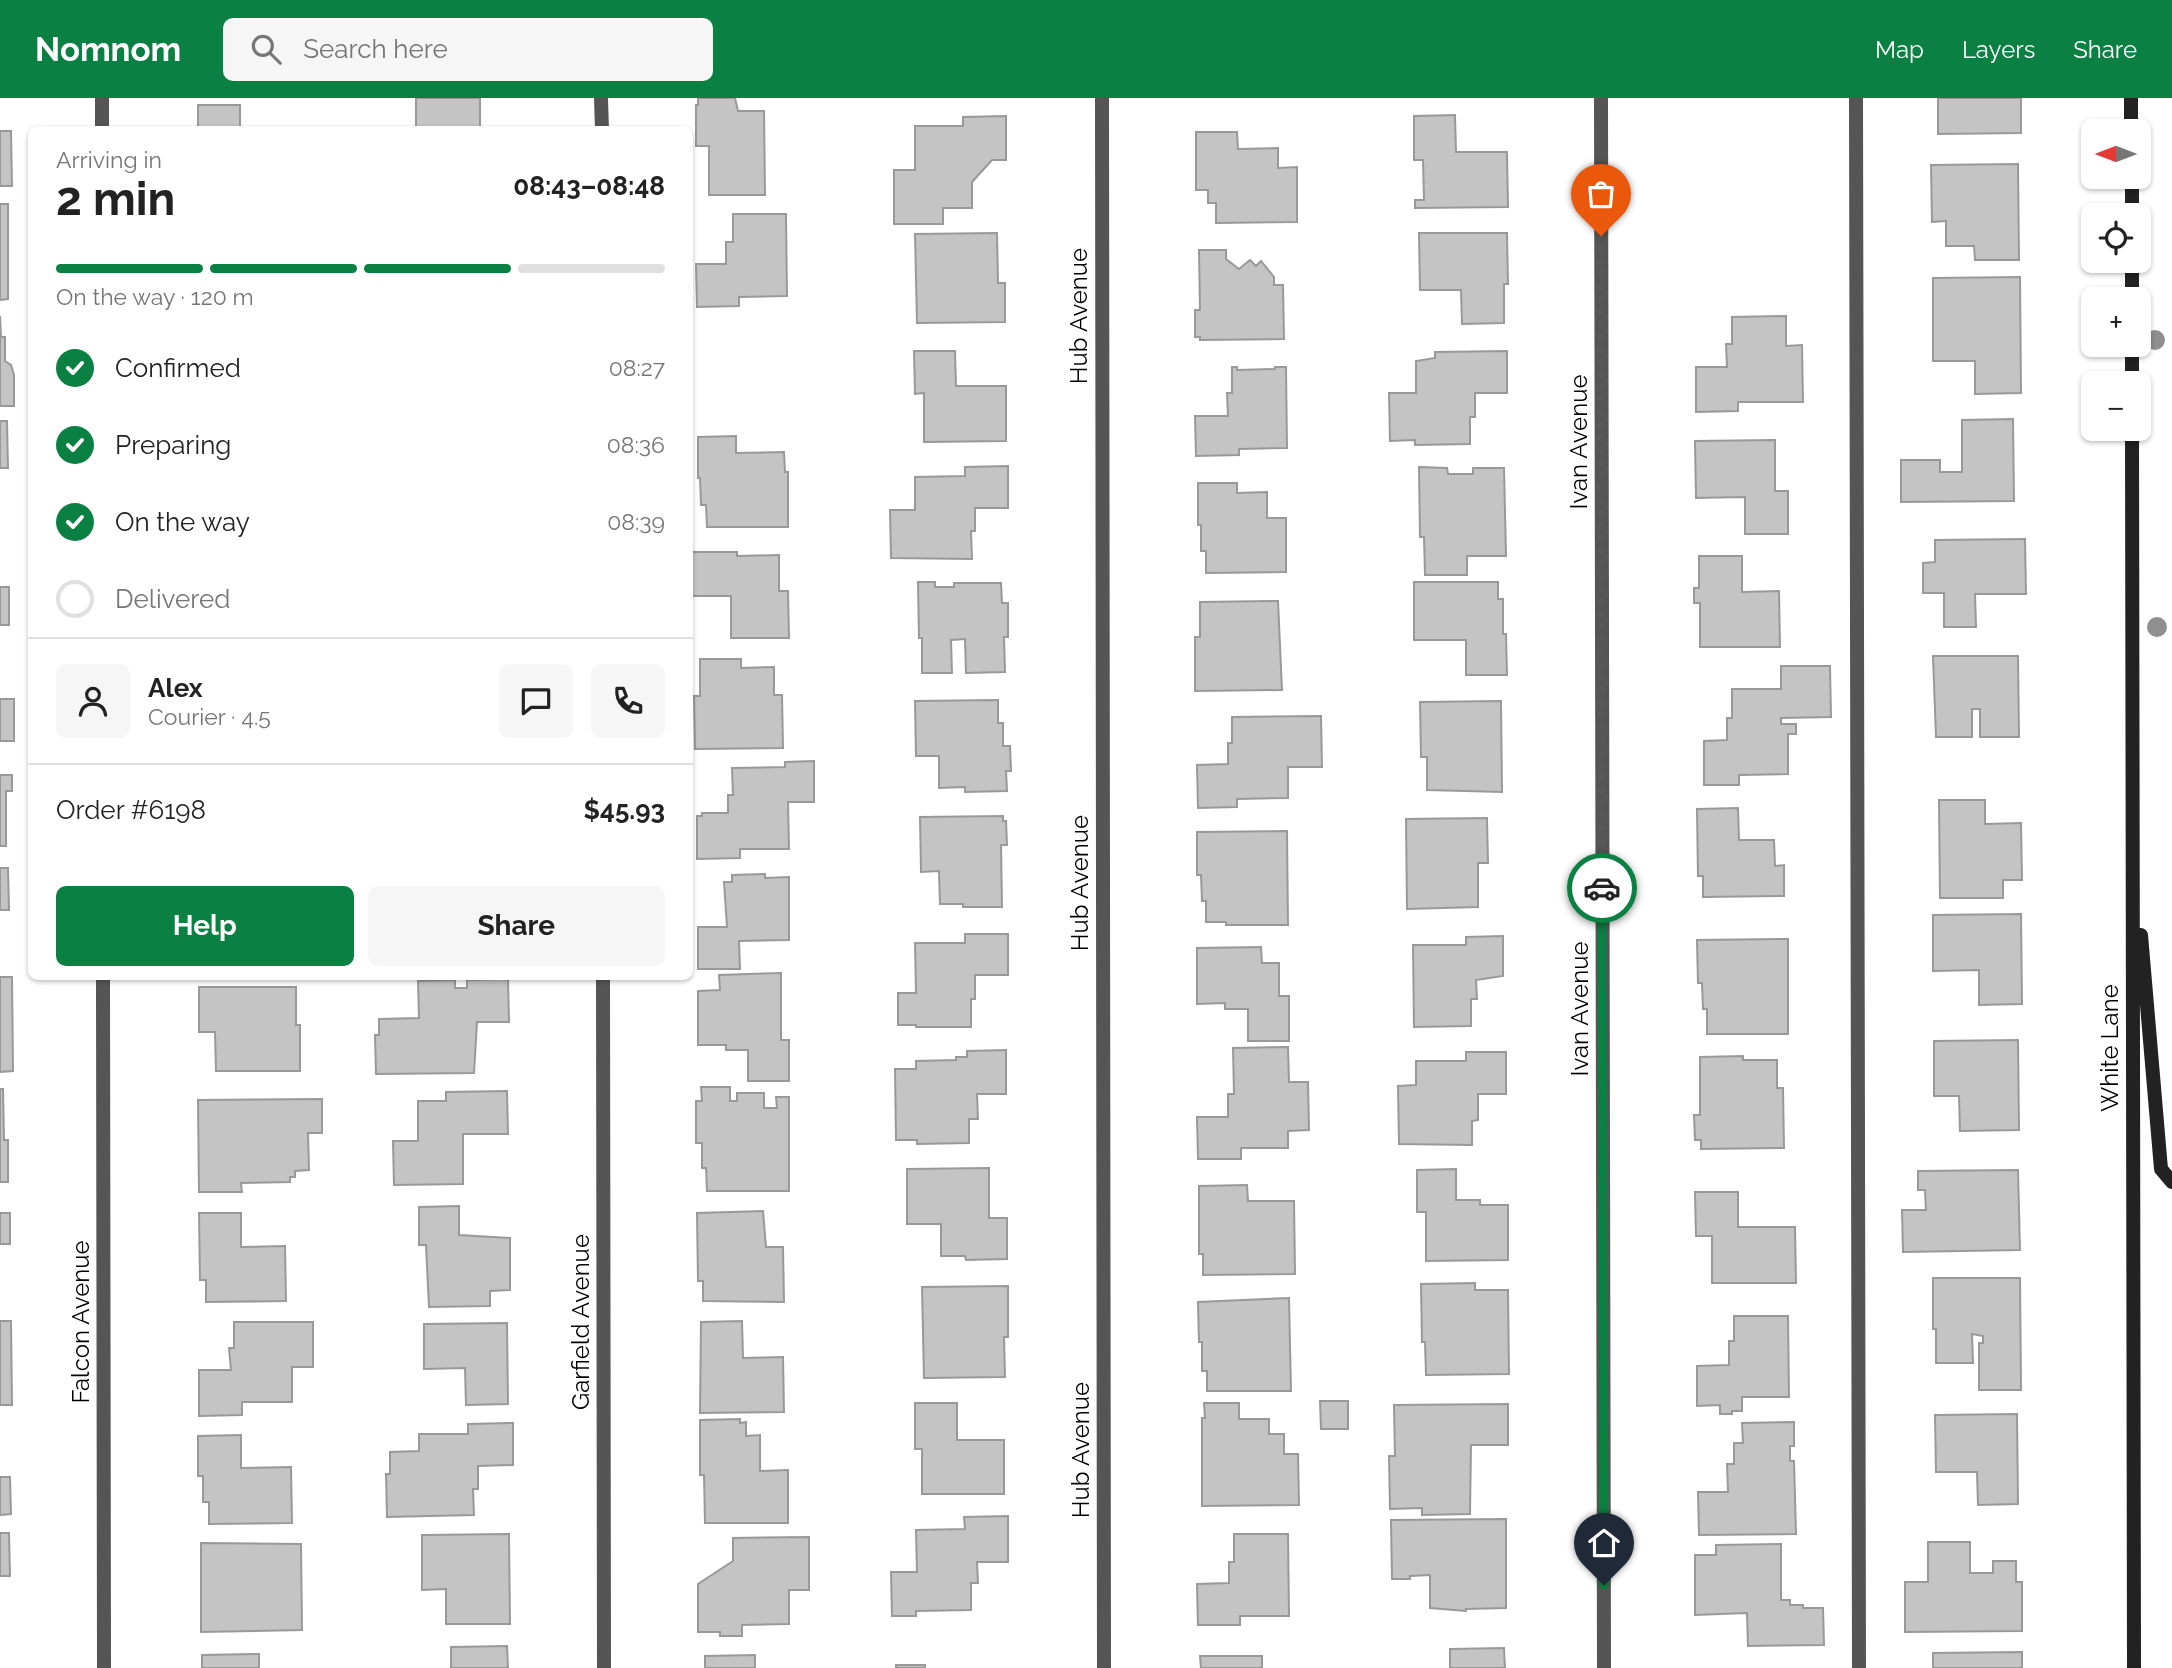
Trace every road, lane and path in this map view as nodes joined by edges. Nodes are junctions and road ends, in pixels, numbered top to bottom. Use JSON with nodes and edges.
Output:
{"nodes":[{"id":1,"x":102,"y":98,"type":"edge"},
{"id":2,"x":601,"y":98,"type":"edge"},
{"id":3,"x":1102,"y":98,"type":"edge"},
{"id":4,"x":1601,"y":98,"type":"edge"},
{"id":5,"x":1856,"y":98,"type":"edge"},
{"id":6,"x":2131,"y":98,"type":"edge"},
{"id":7,"x":2132,"y":119,"type":"edge"},
{"id":8,"x":102,"y":126,"type":"edge"},
{"id":9,"x":601,"y":126,"type":"edge"},
{"id":10,"x":2132,"y":441,"type":"edge"},
{"id":11,"x":2133,"y":840,"type":"junction"},
{"id":12,"x":103,"y":980,"type":"edge"},
{"id":13,"x":603,"y":980,"type":"edge"},
{"id":14,"x":2172,"y":1182,"type":"edge"},
{"id":15,"x":104,"y":1668,"type":"edge"},
{"id":16,"x":604,"y":1668,"type":"edge"},
{"id":17,"x":1104,"y":1668,"type":"edge"},
{"id":18,"x":1604,"y":1668,"type":"edge"},
{"id":19,"x":1859,"y":1668,"type":"edge"},
{"id":20,"x":2134,"y":1668,"type":"edge"}],
"edges":[{"from":1,"to":8,"type":"street"},
{"from":2,"to":9,"type":"street"},
{"from":3,"to":17,"type":"street","name":"Hub Avenue"},
{"from":4,"to":18,"type":"street","name":"Ivan Avenue"},
{"from":5,"to":19,"type":"street"},
{"from":6,"to":7,"type":"main road"},
{"from":10,"to":11,"type":"main road","name":"White Lane"},
{"from":11,"to":14,"type":"main road"},
{"from":11,"to":20,"type":"main road","name":"White Lane"},
{"from":12,"to":15,"type":"street","name":"Falcon Avenue"},
{"from":13,"to":16,"type":"street","name":"Garfield Avenue"}]}
